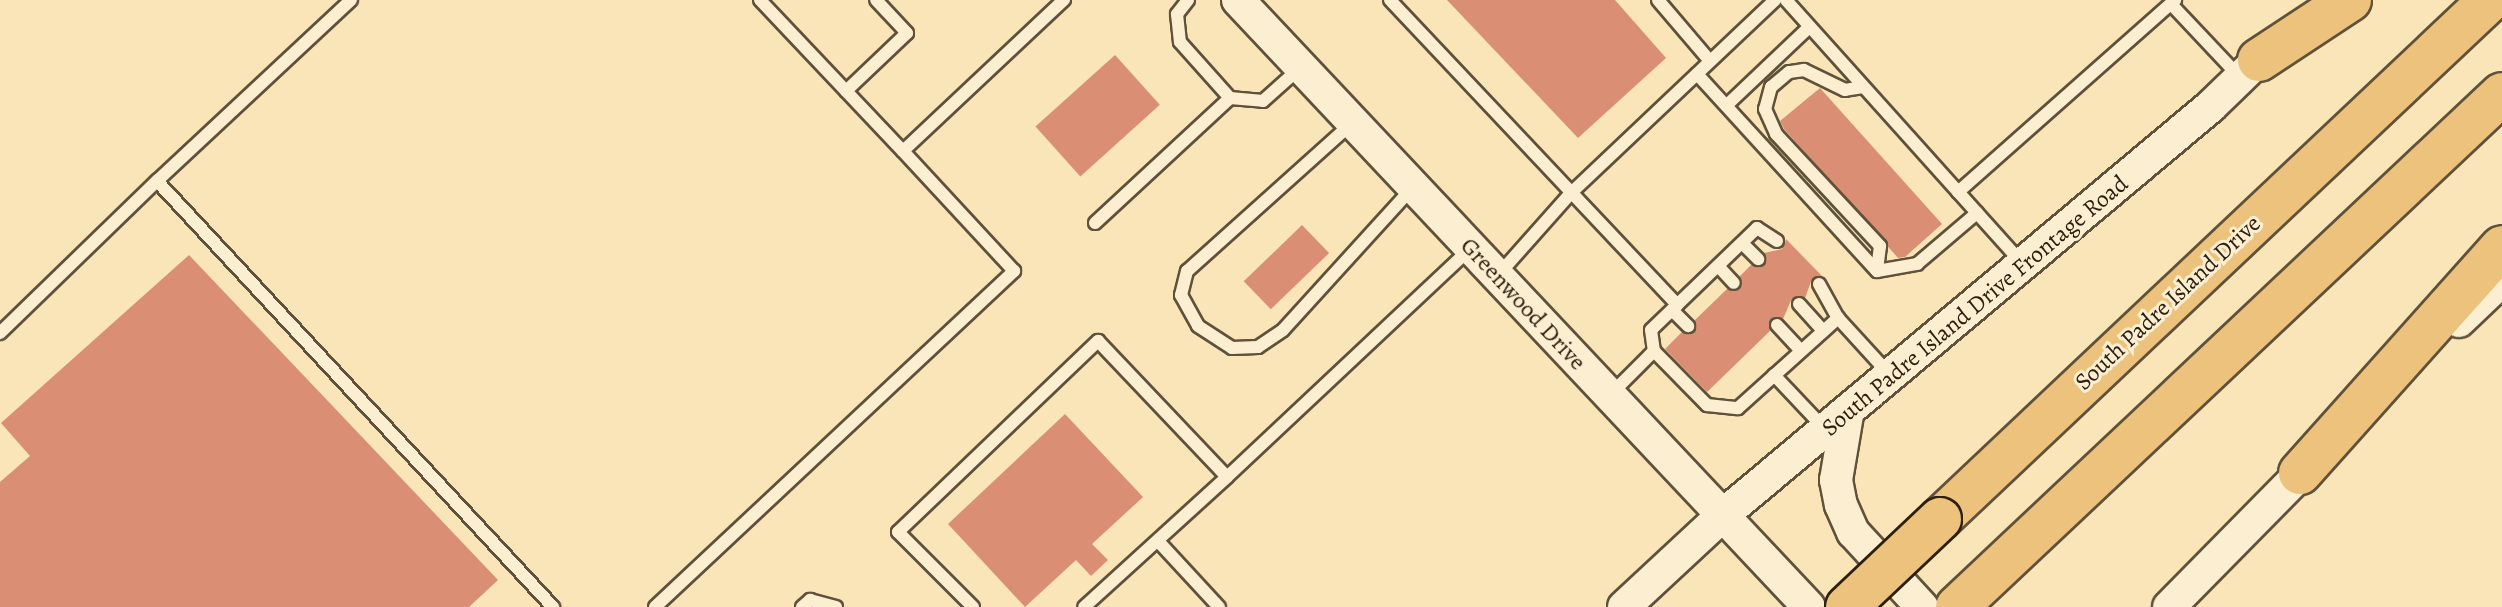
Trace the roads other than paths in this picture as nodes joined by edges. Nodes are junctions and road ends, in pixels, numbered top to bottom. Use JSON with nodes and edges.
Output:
{"nodes":[{"id":1,"x":351,"y":0,"type":"edge"},
{"id":2,"x":760,"y":0,"type":"edge"},
{"id":3,"x":876,"y":0,"type":"edge"},
{"id":4,"x":1064,"y":0,"type":"edge"},
{"id":5,"x":1188,"y":0,"type":"edge"},
{"id":6,"x":1390,"y":0,"type":"edge"},
{"id":7,"x":1658,"y":0,"type":"edge"},
{"id":8,"x":1775,"y":0,"type":"edge"},
{"id":9,"x":1786,"y":0,"type":"edge"},
{"id":10,"x":2321,"y":0,"type":"edge"},
{"id":11,"x":2350,"y":0,"type":"edge"},
{"id":12,"x":2490,"y":0,"type":"edge"},
{"id":13,"x":2173,"y":2,"type":"edge"},
{"id":14,"x":1247,"y":3,"type":"edge"},
{"id":15,"x":1808,"y":28,"type":"junction"},
{"id":16,"x":1710,"y":61,"type":"junction"},
{"id":17,"x":1301,"y":67,"type":"junction"},
{"id":18,"x":2250,"y":69,"type":"junction"},
{"id":19,"x":1697,"y":74,"type":"junction"},
{"id":20,"x":1863,"y":87,"type":"junction"},
{"id":21,"x":846,"y":91,"type":"junction"},
{"id":22,"x":2502,"y":94,"type":"edge"},
{"id":23,"x":1230,"y":98,"type":"junction"},
{"id":24,"x":1728,"y":104,"type":"junction"},
{"id":25,"x":1353,"y":122,"type":"junction"},
{"id":26,"x":903,"y":151,"type":"junction"},
{"id":27,"x":157,"y":181,"type":"junction"},
{"id":28,"x":1413,"y":186,"type":"junction"},
{"id":29,"x":1958,"y":192,"type":"junction"},
{"id":30,"x":1571,"y":193,"type":"junction"},
{"id":31,"x":1977,"y":213,"type":"junction"},
{"id":32,"x":1095,"y":223,"type":"dead end"},
{"id":33,"x":1777,"y":241,"type":"dead end"},
{"id":34,"x":1742,"y":243,"type":"junction"},
{"id":35,"x":2502,"y":247,"type":"edge"},
{"id":36,"x":1471,"y":248,"type":"junction"},
{"id":37,"x":1758,"y":259,"type":"dead end"},
{"id":38,"x":2024,"y":265,"type":"junction"},
{"id":39,"x":1718,"y":266,"type":"junction"},
{"id":40,"x":1877,"y":271,"type":"junction"},
{"id":41,"x":1497,"y":276,"type":"junction"},
{"id":42,"x":2502,"y":280,"type":"edge"},
{"id":43,"x":1734,"y":283,"type":"dead end"},
{"id":44,"x":1819,"y":284,"type":"dead end"},
{"id":45,"x":1799,"y":304,"type":"dead end"},
{"id":46,"x":1675,"y":307,"type":"junction"},
{"id":47,"x":1838,"y":318,"type":"junction"},
{"id":48,"x":1777,"y":325,"type":"dead end"},
{"id":49,"x":1688,"y":326,"type":"dead end"},
{"id":50,"x":1823,"y":331,"type":"junction"},
{"id":51,"x":0,"y":333,"type":"edge"},
{"id":52,"x":1654,"y":351,"type":"junction"},
{"id":53,"x":1801,"y":351,"type":"junction"},
{"id":54,"x":1774,"y":375,"type":"junction"},
{"id":55,"x":1892,"y":377,"type":"junction"},
{"id":56,"x":1609,"y":396,"type":"junction"},
{"id":57,"x":1838,"y":423,"type":"junction"},
{"id":58,"x":2300,"y":473,"type":"junction"},
{"id":59,"x":1227,"y":477,"type":"junction"},
{"id":60,"x":1722,"y":516,"type":"junction"},
{"id":61,"x":1158,"y":541,"type":"junction"},
{"id":62,"x":553,"y":607,"type":"edge"},
{"id":63,"x":655,"y":607,"type":"edge"},
{"id":64,"x":802,"y":607,"type":"edge"},
{"id":65,"x":836,"y":607,"type":"edge"},
{"id":66,"x":973,"y":607,"type":"edge"},
{"id":67,"x":1084,"y":607,"type":"edge"},
{"id":68,"x":1219,"y":607,"type":"edge"},
{"id":69,"x":1624,"y":607,"type":"edge"},
{"id":70,"x":1809,"y":607,"type":"edge"},
{"id":71,"x":1847,"y":607,"type":"edge"},
{"id":72,"x":1922,"y":607,"type":"edge"},
{"id":73,"x":1957,"y":607,"type":"edge"},
{"id":74,"x":2169,"y":607,"type":"edge"}],
"edges":[{"from":1,"to":27,"type":"lane"},
{"from":2,"to":21,"type":"lane"},
{"from":3,"to":21,"type":"lane"},
{"from":4,"to":26,"type":"lane"},
{"from":5,"to":23,"type":"lane"},
{"from":6,"to":30,"type":"lane"},
{"from":7,"to":16,"type":"lane"},
{"from":8,"to":16,"type":"lane"},
{"from":9,"to":15,"type":"lane"},
{"from":10,"to":18,"type":"main road","name":"South Padre Island Drive Frontage Road"},
{"from":11,"to":18,"type":"highway"},
{"from":12,"to":71,"type":"highway","name":"South Padre Island Drive","bridge":true},
{"from":13,"to":18,"type":"lane"},
{"from":13,"to":29,"type":"lane"},
{"from":14,"to":17,"type":"main road","name":"Greenwood Drive"},
{"from":15,"to":20,"type":"lane"},
{"from":15,"to":24,"type":"lane"},
{"from":16,"to":19,"type":"lane"},
{"from":17,"to":23,"type":"lane"},
{"from":17,"to":25,"type":"main road","name":"Greenwood Drive"},
{"from":18,"to":38,"type":"main road","name":"South Padre Island Drive Frontage Road"},
{"from":19,"to":24,"type":"lane"},
{"from":19,"to":30,"type":"lane"},
{"from":20,"to":29,"type":"lane"},
{"from":20,"to":40,"type":"lane"},
{"from":21,"to":26,"type":"lane"},
{"from":22,"to":73,"type":"highway"},
{"from":23,"to":32,"type":"lane"},
{"from":24,"to":40,"type":"lane"},
{"from":25,"to":28,"type":"main road","name":"Greenwood Drive"},
{"from":25,"to":28,"type":"lane"},
{"from":26,"to":63,"type":"lane"},
{"from":27,"to":51,"type":"lane"},
{"from":27,"to":62,"type":"lane"},
{"from":28,"to":36,"type":"main road","name":"Greenwood Drive"},
{"from":29,"to":31,"type":"lane"},
{"from":30,"to":41,"type":"lane"},
{"from":30,"to":46,"type":"lane"},
{"from":31,"to":38,"type":"lane"},
{"from":31,"to":40,"type":"lane"},
{"from":33,"to":34,"type":"lane"},
{"from":34,"to":37,"type":"lane"},
{"from":34,"to":39,"type":"lane"},
{"from":35,"to":58,"type":"highway"},
{"from":36,"to":41,"type":"main road","name":"Greenwood Drive"},
{"from":36,"to":59,"type":"lane"},
{"from":38,"to":55,"type":"main road","name":"South Padre Island Drive Frontage Road"},
{"from":39,"to":43,"type":"lane"},
{"from":39,"to":46,"type":"lane"},
{"from":41,"to":56,"type":"main road","name":"Greenwood Drive"},
{"from":42,"to":58,"type":"main road"},
{"from":44,"to":47,"type":"lane"},
{"from":45,"to":50,"type":"lane"},
{"from":46,"to":49,"type":"lane"},
{"from":46,"to":52,"type":"lane"},
{"from":47,"to":50,"type":"lane"},
{"from":47,"to":55,"type":"lane"},
{"from":48,"to":53,"type":"lane"},
{"from":50,"to":53,"type":"lane"},
{"from":52,"to":54,"type":"lane"},
{"from":52,"to":56,"type":"lane"},
{"from":53,"to":54,"type":"lane"},
{"from":54,"to":57,"type":"lane"},
{"from":55,"to":57,"type":"main road","name":"South Padre Island Drive Frontage Road"},
{"from":56,"to":60,"type":"main road","name":"Greenwood Drive"},
{"from":57,"to":60,"type":"main road","name":"South Padre Island Drive Frontage Road"},
{"from":57,"to":72,"type":"main road"},
{"from":58,"to":74,"type":"main road"},
{"from":59,"to":61,"type":"lane"},
{"from":59,"to":66,"type":"lane"},
{"from":60,"to":69,"type":"main road","name":"South Padre Island Drive Frontage Road"},
{"from":60,"to":70,"type":"main road","name":"Greenwood Drive"},
{"from":61,"to":67,"type":"lane"},
{"from":61,"to":68,"type":"lane"},
{"from":64,"to":65,"type":"lane"}]}
